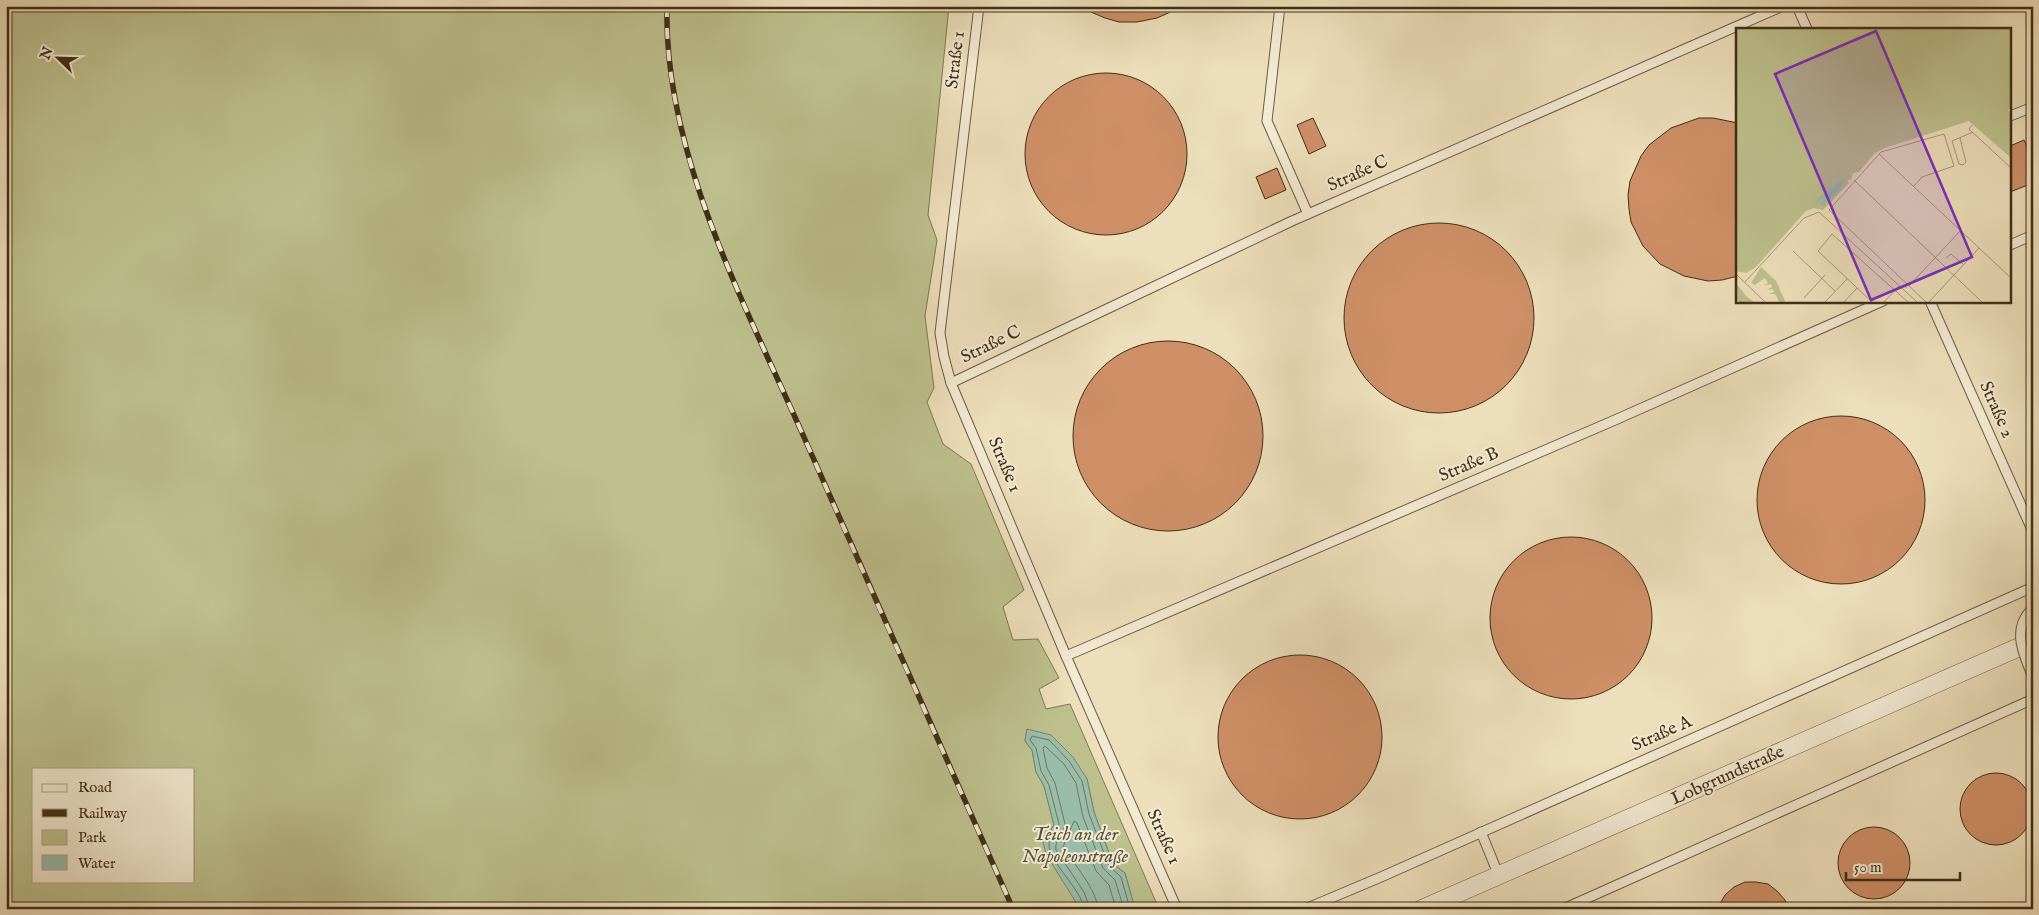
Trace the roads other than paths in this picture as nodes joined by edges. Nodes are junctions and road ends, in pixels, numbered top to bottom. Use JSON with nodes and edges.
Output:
{"nodes":[{"id":1,"x":979,"y":6,"type":"edge"},
{"id":2,"x":1280,"y":6,"type":"edge"},
{"id":3,"x":1783,"y":6,"type":"edge"},
{"id":4,"x":1797,"y":6,"type":"edge"},
{"id":5,"x":1807,"y":28,"type":"edge"},
{"id":6,"x":2033,"y":107,"type":"edge"},
{"id":7,"x":2012,"y":115,"type":"edge"},
{"id":8,"x":1308,"y":214,"type":"junction"},
{"id":9,"x":2033,"y":235,"type":"edge"},
{"id":10,"x":2012,"y":244,"type":"edge"},
{"id":11,"x":1881,"y":302,"type":"edge"},
{"id":12,"x":1930,"y":302,"type":"edge"},
{"id":13,"x":952,"y":383,"type":"junction"},
{"id":14,"x":2033,"y":532,"type":"edge"},
{"id":15,"x":2033,"y":587,"type":"edge"},
{"id":16,"x":2033,"y":608,"type":"edge"},
{"id":17,"x":2033,"y":642,"type":"edge"},
{"id":18,"x":1066,"y":656,"type":"junction"},
{"id":19,"x":2033,"y":677,"type":"edge"},
{"id":20,"x":2033,"y":699,"type":"edge"},
{"id":21,"x":1481,"y":832,"type":"junction"},
{"id":22,"x":1499,"y":876,"type":"junction"},
{"id":23,"x":1177,"y":909,"type":"edge"},
{"id":24,"x":1305,"y":909,"type":"edge"},
{"id":25,"x":1422,"y":909,"type":"edge"},
{"id":26,"x":1563,"y":909,"type":"edge"}],
"edges":[{"from":1,"to":13,"type":"lane","name":"Straße 1"},
{"from":2,"to":8,"type":"lane"},
{"from":3,"to":8,"type":"lane","name":"Straße C"},
{"from":4,"to":5,"type":"lane"},
{"from":6,"to":7,"type":"lane"},
{"from":8,"to":13,"type":"lane","name":"Straße C"},
{"from":9,"to":10,"type":"lane"},
{"from":11,"to":18,"type":"lane","name":"Straße B"},
{"from":12,"to":14,"type":"lane","name":"Straße 2"},
{"from":13,"to":18,"type":"lane","name":"Straße 1"},
{"from":15,"to":21,"type":"lane","name":"Straße A"},
{"from":16,"to":19,"type":"lane","bridge":true},
{"from":17,"to":22,"type":"street","name":"Lobgrundstraße"},
{"from":18,"to":23,"type":"lane","name":"Straße 1"},
{"from":20,"to":26,"type":"lane"},
{"from":21,"to":22,"type":"lane"},
{"from":21,"to":24,"type":"lane","name":"Straße A"},
{"from":22,"to":25,"type":"street","name":"Lobgrundstraße"}]}
